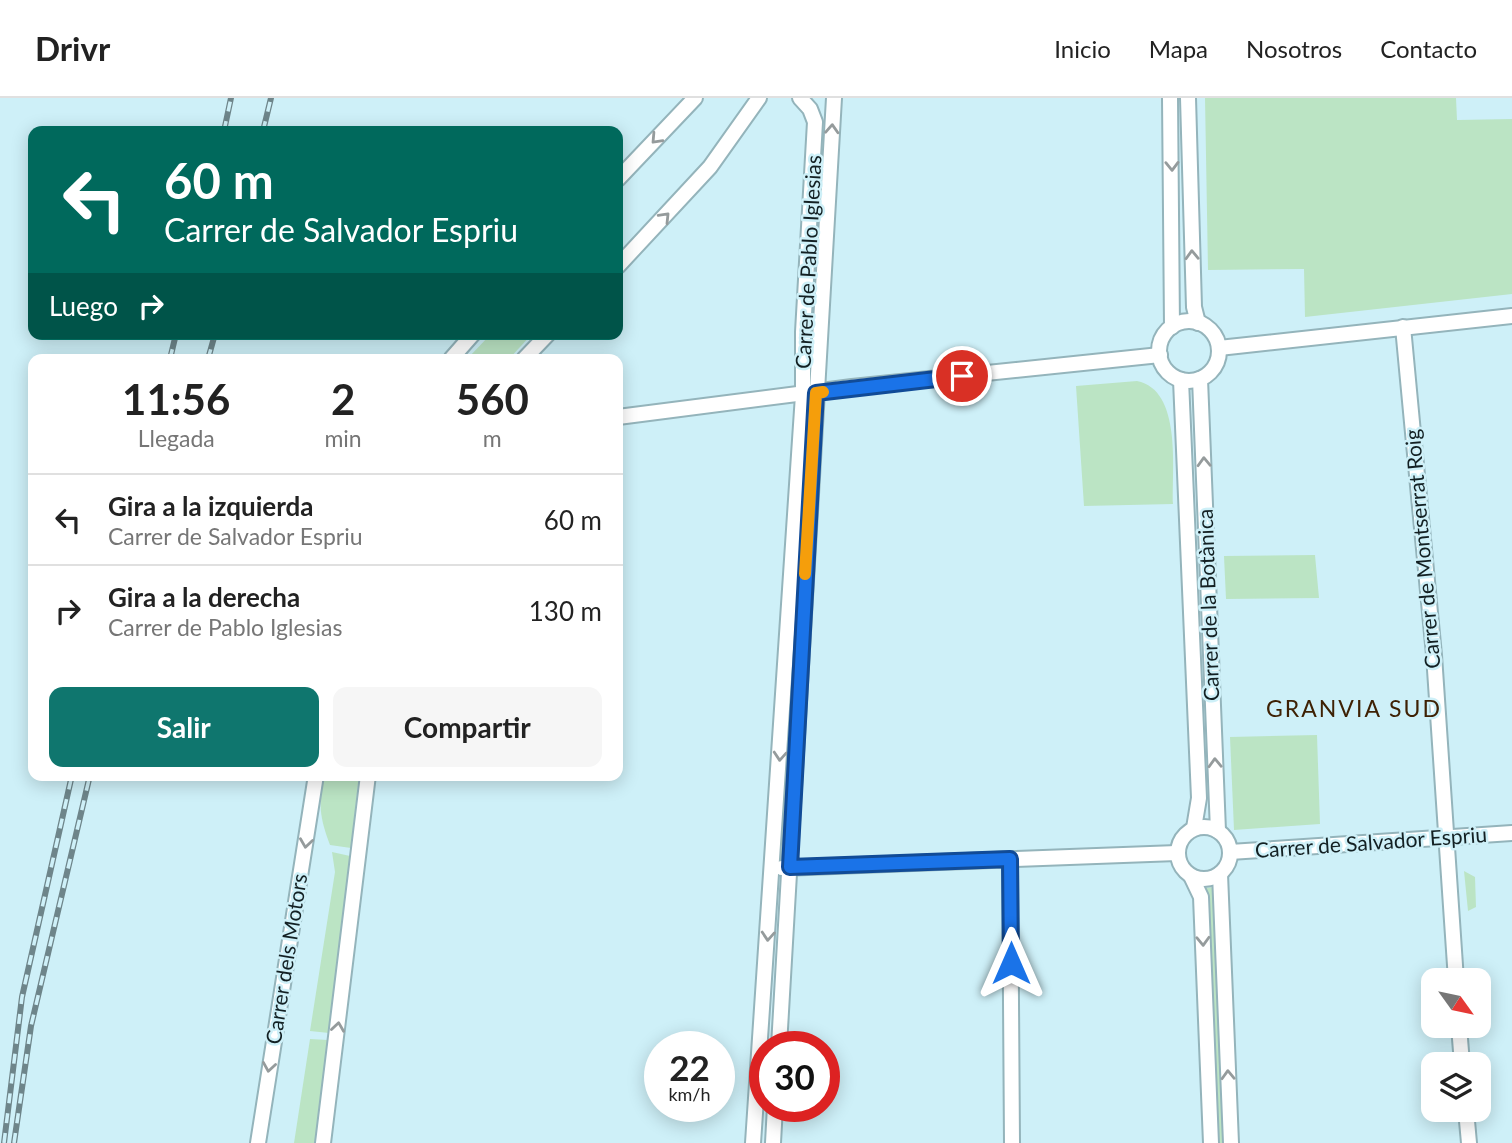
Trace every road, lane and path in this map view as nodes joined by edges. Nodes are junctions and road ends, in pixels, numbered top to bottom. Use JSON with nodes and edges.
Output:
{"nodes":[{"id":1,"x":695,"y":98,"type":"edge"},
{"id":2,"x":759,"y":98,"type":"edge"},
{"id":3,"x":800,"y":98,"type":"edge"},
{"id":4,"x":834,"y":98,"type":"edge"},
{"id":5,"x":1170,"y":98,"type":"edge"},
{"id":6,"x":1188,"y":98,"type":"edge"},
{"id":7,"x":623,"y":174,"type":"edge"},
{"id":8,"x":623,"y":261,"type":"edge"},
{"id":9,"x":1512,"y":316,"type":"edge"},
{"id":10,"x":1198,"y":323,"type":"junction"},
{"id":11,"x":1171,"y":327,"type":"junction"},
{"id":12,"x":1403,"y":327,"type":"junction"},
{"id":13,"x":468,"y":340,"type":"edge"},
{"id":14,"x":542,"y":340,"type":"edge"},
{"id":15,"x":1219,"y":348,"type":"junction"},
{"id":16,"x":456,"y":354,"type":"edge"},
{"id":17,"x":529,"y":354,"type":"edge"},
{"id":18,"x":1160,"y":355,"type":"junction"},
{"id":19,"x":1200,"y":379,"type":"junction"},
{"id":20,"x":1181,"y":380,"type":"junction"},
{"id":21,"x":810,"y":394,"type":"junction"},
{"id":22,"x":623,"y":416,"type":"edge"},
{"id":23,"x":315,"y":781,"type":"edge"},
{"id":24,"x":367,"y":781,"type":"edge"},
{"id":25,"x":1194,"y":828,"type":"junction"},
{"id":26,"x":1219,"y":831,"type":"junction"},
{"id":27,"x":1512,"y":833,"type":"edge"},
{"id":28,"x":1446,"y":839,"type":"junction"},
{"id":29,"x":1230,"y":852,"type":"junction"},
{"id":30,"x":1177,"y":853,"type":"junction"},
{"id":31,"x":1010,"y":859,"type":"junction"},
{"id":32,"x":790,"y":867,"type":"junction"},
{"id":33,"x":774,"y":868,"type":"junction"},
{"id":34,"x":1220,"y":874,"type":"junction"},
{"id":35,"x":1191,"y":876,"type":"junction"},
{"id":36,"x":1455,"y":968,"type":"edge"},
{"id":37,"x":764,"y":1031,"type":"edge"},
{"id":38,"x":780,"y":1031,"type":"edge"},
{"id":39,"x":756,"y":1122,"type":"edge"},
{"id":40,"x":774,"y":1122,"type":"edge"},
{"id":41,"x":1467,"y":1122,"type":"edge"},
{"id":42,"x":258,"y":1143,"type":"edge"},
{"id":43,"x":323,"y":1143,"type":"edge"},
{"id":44,"x":753,"y":1143,"type":"edge"},
{"id":45,"x":773,"y":1143,"type":"edge"},
{"id":46,"x":1012,"y":1143,"type":"edge"},
{"id":47,"x":1211,"y":1143,"type":"edge"},
{"id":48,"x":1231,"y":1143,"type":"edge"},
{"id":49,"x":1468,"y":1143,"type":"edge"}],
"edges":[{"from":1,"to":7,"type":"street","one_way":true},
{"from":8,"to":2,"type":"street","one_way":true},
{"from":3,"to":21,"type":"street","name":"Carrer de Pablo Iglesias"},
{"from":21,"to":4,"type":"street","name":"Carrer de Pablo Iglesias","one_way":true},
{"from":5,"to":11,"type":"street","one_way":true},
{"from":10,"to":6,"type":"street","one_way":true},
{"from":9,"to":12,"type":"street"},
{"from":10,"to":11,"type":"street"},
{"from":10,"to":15,"type":"street"},
{"from":11,"to":18,"type":"street"},
{"from":12,"to":15,"type":"street"},
{"from":12,"to":28,"type":"street","name":"Carrer de Montserrat Roig"},
{"from":13,"to":16,"type":"street"},
{"from":14,"to":17,"type":"street"},
{"from":15,"to":19,"type":"street"},
{"from":18,"to":20,"type":"street"},
{"from":18,"to":21,"type":"street"},
{"from":19,"to":20,"type":"street"},
{"from":26,"to":19,"type":"street","name":"Carrer de la Botànica","one_way":true},
{"from":20,"to":25,"type":"street","name":"Carrer de la Botànica"},
{"from":21,"to":22,"type":"street"},
{"from":21,"to":32,"type":"street","name":"Carrer de Pablo Iglesias"},
{"from":21,"to":33,"type":"street","name":"Carrer de Pablo Iglesias","one_way":true},
{"from":23,"to":42,"type":"street","name":"Carrer dels Motors","one_way":true},
{"from":43,"to":24,"type":"street","one_way":true},
{"from":25,"to":26,"type":"street"},
{"from":25,"to":30,"type":"street"},
{"from":26,"to":29,"type":"street"},
{"from":27,"to":28,"type":"street","name":"Carrer de Salvador Espriu"},
{"from":28,"to":29,"type":"street","name":"Carrer de Salvador Espriu"},
{"from":28,"to":36,"type":"street","name":"Carrer de Montserrat Roig"},
{"from":29,"to":34,"type":"street"},
{"from":30,"to":31,"type":"street"},
{"from":30,"to":35,"type":"street"},
{"from":31,"to":32,"type":"street"},
{"from":31,"to":46,"type":"street"},
{"from":32,"to":33,"type":"street"},
{"from":32,"to":38,"type":"street","name":"Carrer de Pablo Iglesias"},
{"from":33,"to":37,"type":"street","name":"Carrer de Pablo Iglesias","one_way":true},
{"from":34,"to":35,"type":"street"},
{"from":48,"to":34,"type":"street","one_way":true},
{"from":35,"to":47,"type":"street","one_way":true},
{"from":39,"to":44,"type":"street","name":"Carrer de Pablo Iglesias"},
{"from":40,"to":45,"type":"street"},
{"from":41,"to":49,"type":"street"}]}
